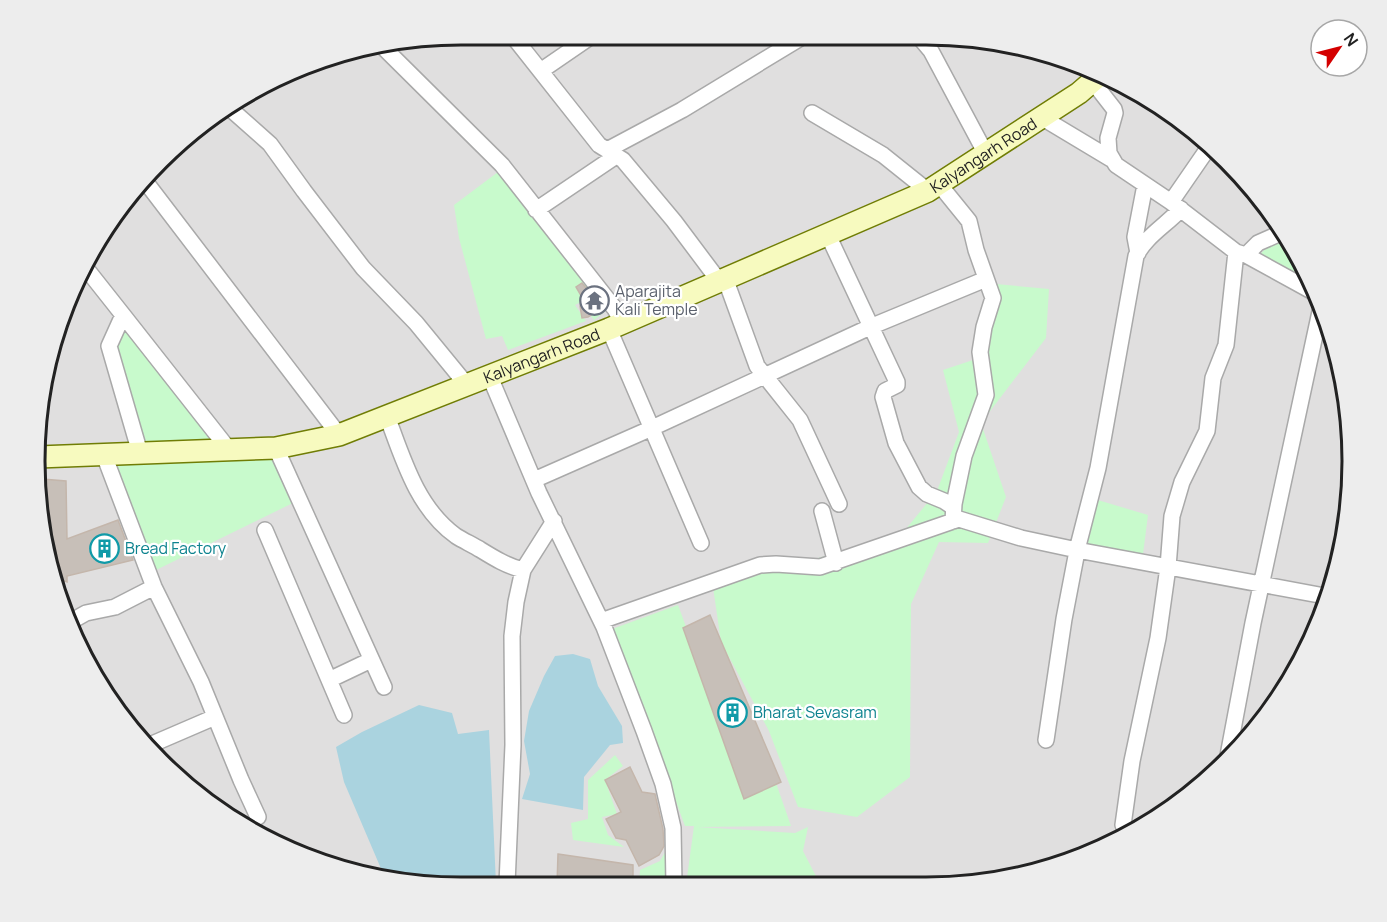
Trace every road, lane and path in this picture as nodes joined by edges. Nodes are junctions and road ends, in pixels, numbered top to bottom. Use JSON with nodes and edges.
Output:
{"nodes":[{"id":1,"x":521,"y":45,"type":"edge"},
{"id":2,"x":578,"y":45,"type":"edge"},
{"id":3,"x":789,"y":45,"type":"edge"},
{"id":4,"x":926,"y":45,"type":"edge"},
{"id":5,"x":388,"y":52,"type":"edge"},
{"id":6,"x":542,"y":70,"type":"junction"},
{"id":7,"x":1093,"y":81,"type":"edge"},
{"id":8,"x":1100,"y":84,"type":"edge"},
{"id":9,"x":234,"y":112,"type":"edge"},
{"id":10,"x":812,"y":113,"type":"dead end"},
{"id":11,"x":1041,"y":117,"type":"junction"},
{"id":12,"x":611,"y":153,"type":"junction"},
{"id":13,"x":1206,"y":153,"type":"edge"},
{"id":14,"x":986,"y":154,"type":"junction"},
{"id":15,"x":1111,"y":159,"type":"junction"},
{"id":16,"x":1145,"y":185,"type":"junction"},
{"id":17,"x":149,"y":186,"type":"edge"},
{"id":18,"x":934,"y":188,"type":"junction"},
{"id":19,"x":1176,"y":206,"type":"junction"},
{"id":20,"x":536,"y":210,"type":"junction"},
{"id":21,"x":828,"y":235,"type":"junction"},
{"id":22,"x":1275,"y":235,"type":"edge"},
{"id":23,"x":1138,"y":253,"type":"junction"},
{"id":24,"x":1241,"y":254,"type":"junction"},
{"id":25,"x":90,"y":273,"type":"edge"},
{"id":26,"x":986,"y":279,"type":"junction"},
{"id":27,"x":722,"y":280,"type":"junction"},
{"id":28,"x":1303,"y":287,"type":"edge"},
{"id":29,"x":123,"y":315,"type":"junction"},
{"id":30,"x":1318,"y":323,"type":"edge"},
{"id":31,"x":616,"y":326,"type":"junction"},
{"id":32,"x":870,"y":327,"type":"junction"},
{"id":33,"x":765,"y":376,"type":"junction"},
{"id":34,"x":490,"y":377,"type":"junction"},
{"id":35,"x":466,"y":384,"type":"junction"},
{"id":36,"x":387,"y":416,"type":"junction"},
{"id":37,"x":652,"y":428,"type":"junction"},
{"id":38,"x":339,"y":435,"type":"junction"},
{"id":39,"x":276,"y":448,"type":"junction"},
{"id":40,"x":230,"y":451,"type":"junction"},
{"id":41,"x":140,"y":453,"type":"junction"},
{"id":42,"x":104,"y":455,"type":"junction"},
{"id":43,"x":45,"y":457,"type":"edge"},
{"id":44,"x":534,"y":480,"type":"junction"},
{"id":45,"x":839,"y":504,"type":"dead end"},
{"id":46,"x":822,"y":511,"type":"dead end"},
{"id":47,"x":953,"y":514,"type":"junction"},
{"id":48,"x":554,"y":521,"type":"junction"},
{"id":49,"x":265,"y":530,"type":"dead end"},
{"id":50,"x":701,"y":543,"type":"dead end"},
{"id":51,"x":1077,"y":550,"type":"junction"},
{"id":52,"x":836,"y":562,"type":"junction"},
{"id":53,"x":1168,"y":567,"type":"junction"},
{"id":54,"x":523,"y":570,"type":"junction"},
{"id":55,"x":1261,"y":584,"type":"junction"},
{"id":56,"x":154,"y":587,"type":"junction"},
{"id":57,"x":1320,"y":595,"type":"edge"},
{"id":58,"x":76,"y":618,"type":"edge"},
{"id":59,"x":601,"y":621,"type":"junction"},
{"id":60,"x":371,"y":660,"type":"junction"},
{"id":61,"x":329,"y":680,"type":"junction"},
{"id":62,"x":384,"y":687,"type":"dead end"},
{"id":63,"x":344,"y":715,"type":"dead end"},
{"id":64,"x":215,"y":717,"type":"junction"},
{"id":65,"x":1046,"y":740,"type":"dead end"},
{"id":66,"x":155,"y":743,"type":"edge"},
{"id":67,"x":1230,"y":744,"type":"edge"},
{"id":68,"x":258,"y":817,"type":"dead end"},
{"id":69,"x":1123,"y":827,"type":"edge"},
{"id":70,"x":507,"y":877,"type":"edge"},
{"id":71,"x":674,"y":877,"type":"edge"}],
"edges":[{"from":1,"to":6,"type":"street"},
{"from":2,"to":6,"type":"street"},
{"from":3,"to":12,"type":"street"},
{"from":4,"to":14,"type":"street"},
{"from":5,"to":20,"type":"street"},
{"from":6,"to":12,"type":"street"},
{"from":7,"to":11,"type":"main road","name":"Kalyangarh Road"},
{"from":8,"to":15,"type":"street"},
{"from":9,"to":35,"type":"street"},
{"from":10,"to":18,"type":"street"},
{"from":11,"to":14,"type":"main road","name":"Kalyangarh Road"},
{"from":11,"to":15,"type":"street"},
{"from":12,"to":20,"type":"street"},
{"from":12,"to":27,"type":"street"},
{"from":13,"to":19,"type":"street"},
{"from":14,"to":18,"type":"main road","name":"Kalyangarh Road"},
{"from":15,"to":16,"type":"street"},
{"from":16,"to":19,"type":"street"},
{"from":16,"to":23,"type":"street"},
{"from":17,"to":38,"type":"street"},
{"from":18,"to":21,"type":"main road","name":"Kalyangarh Road"},
{"from":18,"to":26,"type":"street"},
{"from":19,"to":23,"type":"street"},
{"from":19,"to":24,"type":"street"},
{"from":20,"to":31,"type":"street"},
{"from":21,"to":27,"type":"main road","name":"Kalyangarh Road"},
{"from":21,"to":32,"type":"street"},
{"from":22,"to":24,"type":"street"},
{"from":23,"to":51,"type":"street"},
{"from":24,"to":28,"type":"street"},
{"from":24,"to":53,"type":"street"},
{"from":25,"to":29,"type":"street"},
{"from":26,"to":32,"type":"street"},
{"from":26,"to":47,"type":"street"},
{"from":27,"to":31,"type":"main road","name":"Kalyangarh Road"},
{"from":27,"to":33,"type":"street"},
{"from":29,"to":40,"type":"street"},
{"from":29,"to":41,"type":"street"},
{"from":30,"to":55,"type":"street"},
{"from":31,"to":34,"type":"main road","name":"Kalyangarh Road"},
{"from":31,"to":37,"type":"street"},
{"from":32,"to":33,"type":"street"},
{"from":32,"to":47,"type":"street"},
{"from":33,"to":37,"type":"street"},
{"from":33,"to":45,"type":"street"},
{"from":34,"to":35,"type":"main road","name":"Kalyangarh Road"},
{"from":34,"to":44,"type":"street"},
{"from":35,"to":36,"type":"main road","name":"Kalyangarh Road"},
{"from":36,"to":38,"type":"main road","name":"Kalyangarh Road"},
{"from":36,"to":54,"type":"street"},
{"from":37,"to":44,"type":"street"},
{"from":37,"to":50,"type":"street"},
{"from":38,"to":39,"type":"main road","name":"Kalyangarh Road"},
{"from":39,"to":40,"type":"main road","name":"Kalyangarh Road"},
{"from":39,"to":60,"type":"street"},
{"from":40,"to":41,"type":"main road","name":"Kalyangarh Road"},
{"from":41,"to":42,"type":"main road","name":"Kalyangarh Road"},
{"from":42,"to":43,"type":"main road","name":"Kalyangarh Road"},
{"from":42,"to":56,"type":"street"},
{"from":44,"to":48,"type":"street"},
{"from":46,"to":52,"type":"street"},
{"from":47,"to":51,"type":"street"},
{"from":47,"to":52,"type":"street"},
{"from":48,"to":54,"type":"street"},
{"from":48,"to":59,"type":"street"},
{"from":49,"to":61,"type":"street"},
{"from":51,"to":53,"type":"street"},
{"from":51,"to":65,"type":"street"},
{"from":52,"to":59,"type":"street"},
{"from":53,"to":55,"type":"street"},
{"from":53,"to":69,"type":"street"},
{"from":54,"to":70,"type":"street"},
{"from":55,"to":57,"type":"street"},
{"from":55,"to":67,"type":"street"},
{"from":56,"to":58,"type":"street"},
{"from":56,"to":64,"type":"street"},
{"from":59,"to":71,"type":"street"},
{"from":60,"to":61,"type":"street"},
{"from":60,"to":62,"type":"street"},
{"from":61,"to":63,"type":"street"},
{"from":64,"to":66,"type":"street"},
{"from":64,"to":68,"type":"street"}]}
